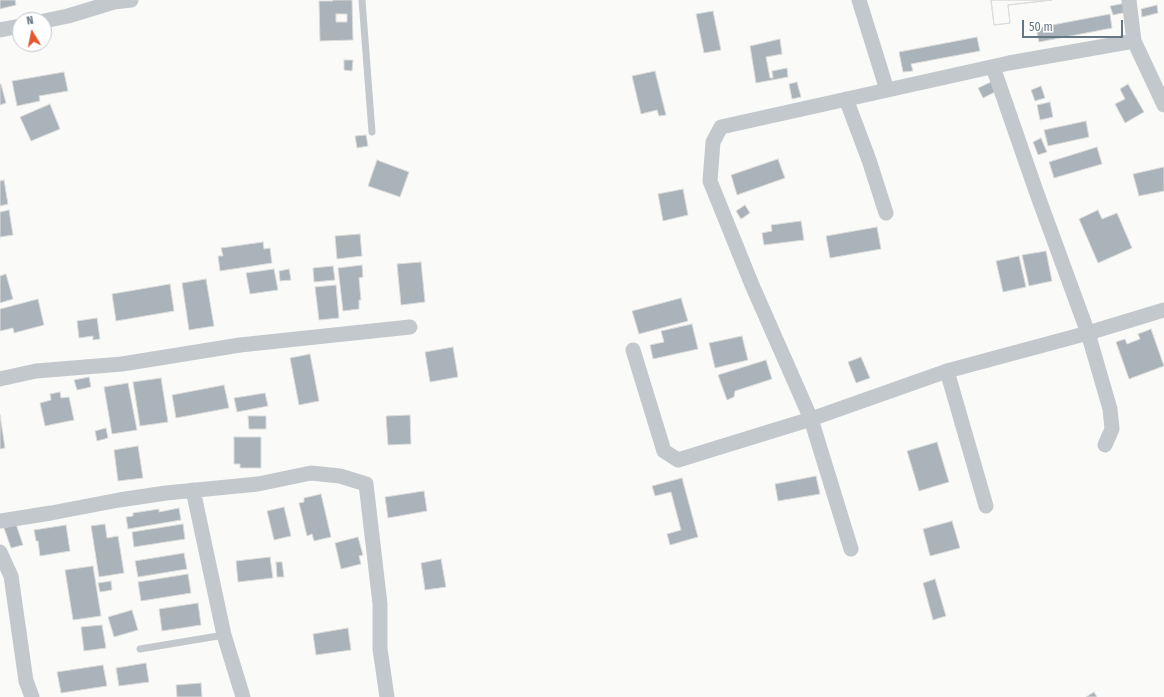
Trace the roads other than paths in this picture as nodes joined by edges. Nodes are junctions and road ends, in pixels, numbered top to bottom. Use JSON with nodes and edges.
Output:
{"nodes":[{"id":1,"x":131,"y":0,"type":"edge"},
{"id":2,"x":362,"y":0,"type":"edge"},
{"id":3,"x":859,"y":0,"type":"edge"},
{"id":4,"x":1129,"y":0,"type":"edge"},
{"id":5,"x":52,"y":19,"type":"edge"},
{"id":6,"x":12,"y":28,"type":"edge"},
{"id":7,"x":0,"y":30,"type":"edge"},
{"id":8,"x":1134,"y":41,"type":"junction"},
{"id":9,"x":994,"y":67,"type":"junction"},
{"id":10,"x":1161,"y":88,"type":"edge"},
{"id":11,"x":887,"y":90,"type":"junction"},
{"id":12,"x":846,"y":99,"type":"junction"},
{"id":13,"x":1164,"y":105,"type":"edge"},
{"id":14,"x":372,"y":132,"type":"dead end"},
{"id":15,"x":886,"y":213,"type":"dead end"},
{"id":16,"x":1164,"y":310,"type":"edge"},
{"id":17,"x":410,"y":327,"type":"dead end"},
{"id":18,"x":1088,"y":333,"type":"junction"},
{"id":19,"x":633,"y":350,"type":"dead end"},
{"id":20,"x":947,"y":371,"type":"junction"},
{"id":21,"x":0,"y":379,"type":"edge"},
{"id":22,"x":811,"y":419,"type":"junction"},
{"id":23,"x":1105,"y":445,"type":"dead end"},
{"id":24,"x":193,"y":490,"type":"junction"},
{"id":25,"x":986,"y":506,"type":"dead end"},
{"id":26,"x":0,"y":521,"type":"edge"},
{"id":27,"x":851,"y":549,"type":"dead end"},
{"id":28,"x":0,"y":552,"type":"edge"},
{"id":29,"x":224,"y":635,"type":"junction"},
{"id":30,"x":140,"y":649,"type":"dead end"},
{"id":31,"x":32,"y":697,"type":"edge"},
{"id":32,"x":244,"y":697,"type":"edge"},
{"id":33,"x":387,"y":697,"type":"edge"}],
"edges":[{"from":1,"to":5,"type":"street"},
{"from":2,"to":14,"type":"lane"},
{"from":3,"to":11,"type":"street"},
{"from":4,"to":8,"type":"street"},
{"from":6,"to":7,"type":"street"},
{"from":8,"to":9,"type":"street"},
{"from":8,"to":10,"type":"street"},
{"from":9,"to":11,"type":"street"},
{"from":9,"to":18,"type":"street"},
{"from":10,"to":13,"type":"street"},
{"from":11,"to":12,"type":"street"},
{"from":12,"to":15,"type":"street"},
{"from":12,"to":22,"type":"street"},
{"from":16,"to":18,"type":"street"},
{"from":17,"to":21,"type":"street"},
{"from":18,"to":20,"type":"street"},
{"from":18,"to":23,"type":"street"},
{"from":19,"to":22,"type":"street"},
{"from":20,"to":22,"type":"street"},
{"from":20,"to":25,"type":"street"},
{"from":22,"to":27,"type":"street"},
{"from":24,"to":26,"type":"street"},
{"from":24,"to":29,"type":"street"},
{"from":24,"to":33,"type":"street"},
{"from":28,"to":31,"type":"street"},
{"from":29,"to":30,"type":"lane"},
{"from":29,"to":32,"type":"street"}]}
